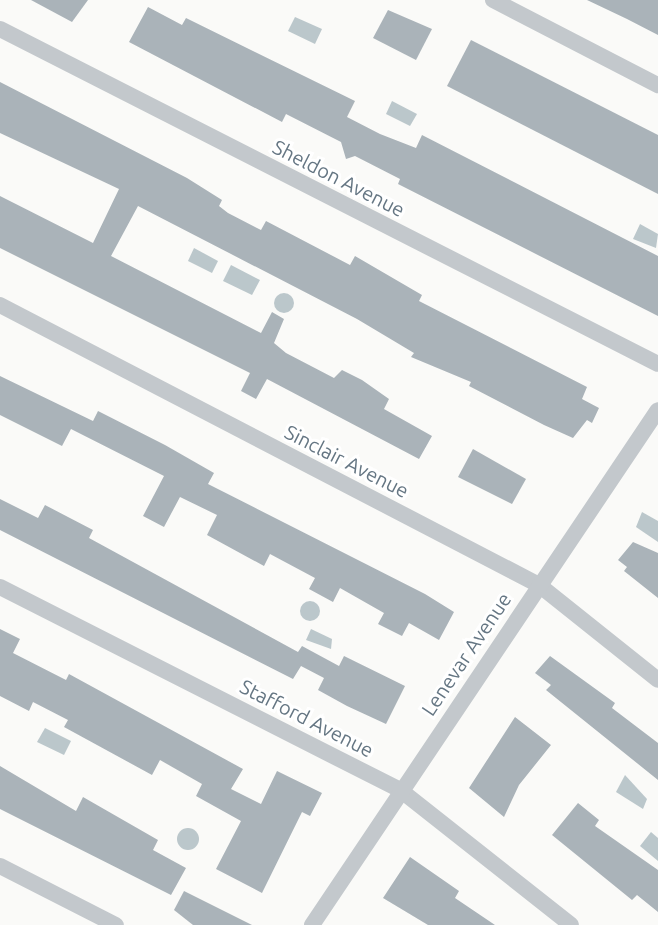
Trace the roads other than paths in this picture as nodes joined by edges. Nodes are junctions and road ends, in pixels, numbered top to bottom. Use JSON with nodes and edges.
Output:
{"nodes":[{"id":1,"x":493,"y":0,"type":"edge"},
{"id":2,"x":0,"y":29,"type":"edge"},
{"id":3,"x":658,"y":85,"type":"edge"},
{"id":4,"x":0,"y":305,"type":"edge"},
{"id":5,"x":658,"y":364,"type":"edge"},
{"id":6,"x":658,"y":410,"type":"edge"},
{"id":7,"x":538,"y":585,"type":"junction"},
{"id":8,"x":0,"y":587,"type":"edge"},
{"id":9,"x":658,"y":680,"type":"edge"},
{"id":10,"x":399,"y":789,"type":"junction"},
{"id":11,"x":0,"y":866,"type":"edge"},
{"id":12,"x":116,"y":925,"type":"edge"},
{"id":13,"x":312,"y":925,"type":"edge"},
{"id":14,"x":571,"y":925,"type":"edge"}],
"edges":[{"from":1,"to":3,"type":"street"},
{"from":2,"to":5,"type":"street","name":"Sheldon Avenue"},
{"from":4,"to":7,"type":"street","name":"Sinclair Avenue"},
{"from":6,"to":7,"type":"street","name":"Lenevar Avenue"},
{"from":7,"to":9,"type":"street","name":"Sinclair Avenue"},
{"from":7,"to":10,"type":"street","name":"Lenevar Avenue"},
{"from":8,"to":10,"type":"street","name":"Stafford Avenue"},
{"from":10,"to":13,"type":"street","name":"Lenevar Avenue"},
{"from":10,"to":14,"type":"street","name":"Stafford Avenue"},
{"from":11,"to":12,"type":"street"}]}
